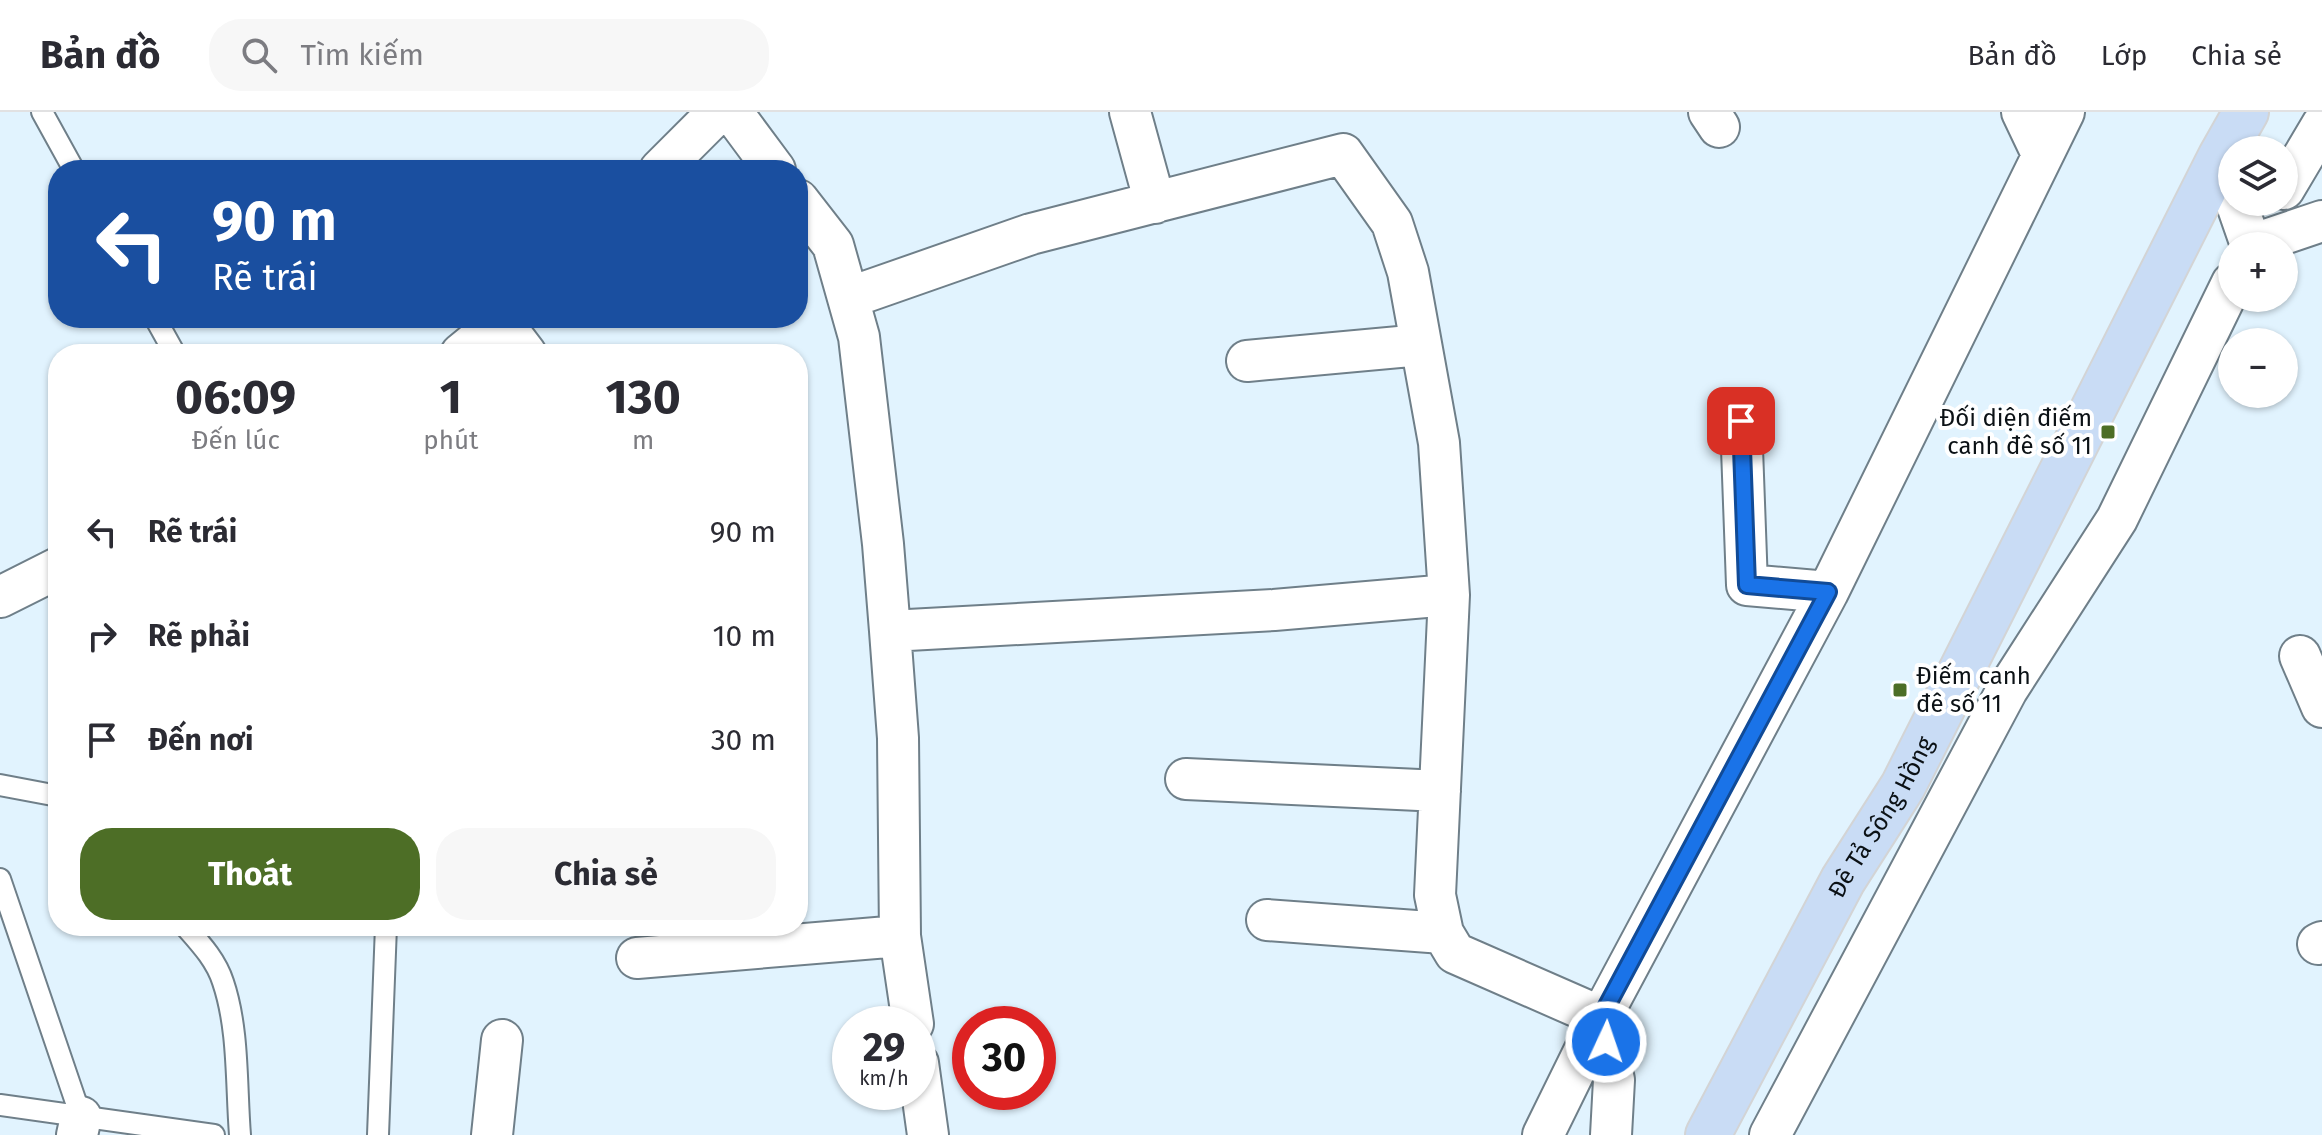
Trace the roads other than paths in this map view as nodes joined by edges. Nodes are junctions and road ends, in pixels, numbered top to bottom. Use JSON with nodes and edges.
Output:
{"nodes":[{"id":1,"x":42,"y":112,"type":"edge"},
{"id":2,"x":718,"y":112,"type":"edge"},
{"id":3,"x":732,"y":112,"type":"edge"},
{"id":4,"x":1130,"y":112,"type":"edge"},
{"id":5,"x":2022,"y":112,"type":"edge"},
{"id":6,"x":2064,"y":112,"type":"edge"},
{"id":7,"x":2322,"y":125,"type":"edge"},
{"id":8,"x":2042,"y":154,"type":"junction"},
{"id":9,"x":68,"y":160,"type":"edge"},
{"id":10,"x":670,"y":160,"type":"edge"},
{"id":11,"x":768,"y":160,"type":"edge"},
{"id":12,"x":2298,"y":165,"type":"edge"},
{"id":13,"x":2218,"y":179,"type":"edge"},
{"id":14,"x":1155,"y":203,"type":"junction"},
{"id":15,"x":808,"y":213,"type":"edge"},
{"id":16,"x":2322,"y":221,"type":"edge"},
{"id":17,"x":2290,"y":232,"type":"edge"},
{"id":18,"x":848,"y":298,"type":"junction"},
{"id":19,"x":2218,"y":312,"type":"edge"},
{"id":20,"x":493,"y":328,"type":"edge"},
{"id":21,"x":473,"y":344,"type":"edge"},
{"id":22,"x":1421,"y":345,"type":"junction"},
{"id":23,"x":1247,"y":361,"type":"dead end"},
{"id":24,"x":1741,"y":421,"type":"dead end"},
{"id":25,"x":48,"y":573,"type":"edge"},
{"id":26,"x":1828,"y":592,"type":"junction"},
{"id":27,"x":1449,"y":595,"type":"junction"},
{"id":28,"x":0,"y":597,"type":"edge"},
{"id":29,"x":890,"y":631,"type":"junction"},
{"id":30,"x":2300,"y":656,"type":"dead end"},
{"id":31,"x":2322,"y":707,"type":"edge"},
{"id":32,"x":1186,"y":779,"type":"dead end"},
{"id":33,"x":0,"y":785,"type":"edge"},
{"id":34,"x":1956,"y":786,"type":"junction"},
{"id":35,"x":1440,"y":791,"type":"junction"},
{"id":36,"x":48,"y":794,"type":"edge"},
{"id":37,"x":1917,"y":859,"type":"junction"},
{"id":38,"x":1849,"y":869,"type":"junction"},
{"id":39,"x":0,"y":879,"type":"edge"},
{"id":40,"x":1267,"y":920,"type":"dead end"},
{"id":41,"x":1443,"y":933,"type":"junction"},
{"id":42,"x":194,"y":936,"type":"edge"},
{"id":43,"x":386,"y":936,"type":"edge"},
{"id":44,"x":900,"y":936,"type":"junction"},
{"id":45,"x":637,"y":958,"type":"dead end"},
{"id":46,"x":910,"y":1006,"type":"edge"},
{"id":47,"x":1601,"y":1017,"type":"junction"},
{"id":48,"x":502,"y":1040,"type":"dead end"},
{"id":49,"x":0,"y":1105,"type":"edge"},
{"id":50,"x":925,"y":1110,"type":"edge"},
{"id":51,"x":79,"y":1126,"type":"edge"},
{"id":52,"x":214,"y":1135,"type":"edge"},
{"id":53,"x":240,"y":1135,"type":"edge"},
{"id":54,"x":378,"y":1135,"type":"edge"},
{"id":55,"x":492,"y":1135,"type":"edge"},
{"id":56,"x":928,"y":1135,"type":"edge"},
{"id":57,"x":1543,"y":1135,"type":"edge"},
{"id":58,"x":1611,"y":1135,"type":"edge"},
{"id":59,"x":1708,"y":1135,"type":"edge"},
{"id":60,"x":1770,"y":1135,"type":"edge"}],
"edges":[{"from":1,"to":9,"type":"lane"},
{"from":2,"to":10,"type":"street"},
{"from":3,"to":11,"type":"street"},
{"from":4,"to":14,"type":"street"},
{"from":5,"to":8,"type":"street"},
{"from":6,"to":8,"type":"street"},
{"from":7,"to":12,"type":"street"},
{"from":8,"to":26,"type":"street"},
{"from":13,"to":38,"type":"main road","name":"Đê Tả Sông Hồng"},
{"from":14,"to":18,"type":"street"},
{"from":14,"to":22,"type":"street"},
{"from":15,"to":18,"type":"street"},
{"from":16,"to":17,"type":"street"},
{"from":18,"to":29,"type":"street"},
{"from":19,"to":34,"type":"street"},
{"from":20,"to":21,"type":"street"},
{"from":22,"to":23,"type":"street"},
{"from":22,"to":27,"type":"street"},
{"from":24,"to":26,"type":"street"},
{"from":25,"to":28,"type":"street"},
{"from":26,"to":47,"type":"street"},
{"from":27,"to":29,"type":"street"},
{"from":27,"to":35,"type":"street"},
{"from":29,"to":44,"type":"street"},
{"from":30,"to":31,"type":"street"},
{"from":32,"to":35,"type":"street"},
{"from":33,"to":36,"type":"lane"},
{"from":34,"to":37,"type":"street"},
{"from":34,"to":38,"type":"street"},
{"from":35,"to":41,"type":"street"},
{"from":37,"to":38,"type":"street"},
{"from":37,"to":60,"type":"street"},
{"from":38,"to":59,"type":"main road","name":"Đê Tả Sông Hồng"},
{"from":39,"to":51,"type":"lane"},
{"from":40,"to":41,"type":"street"},
{"from":41,"to":47,"type":"street"},
{"from":42,"to":53,"type":"lane"},
{"from":43,"to":54,"type":"lane"},
{"from":44,"to":45,"type":"street"},
{"from":44,"to":46,"type":"street"},
{"from":47,"to":57,"type":"street"},
{"from":47,"to":58,"type":"street"},
{"from":48,"to":55,"type":"street"},
{"from":49,"to":51,"type":"lane"},
{"from":50,"to":56,"type":"street"},
{"from":51,"to":52,"type":"lane"}]}
